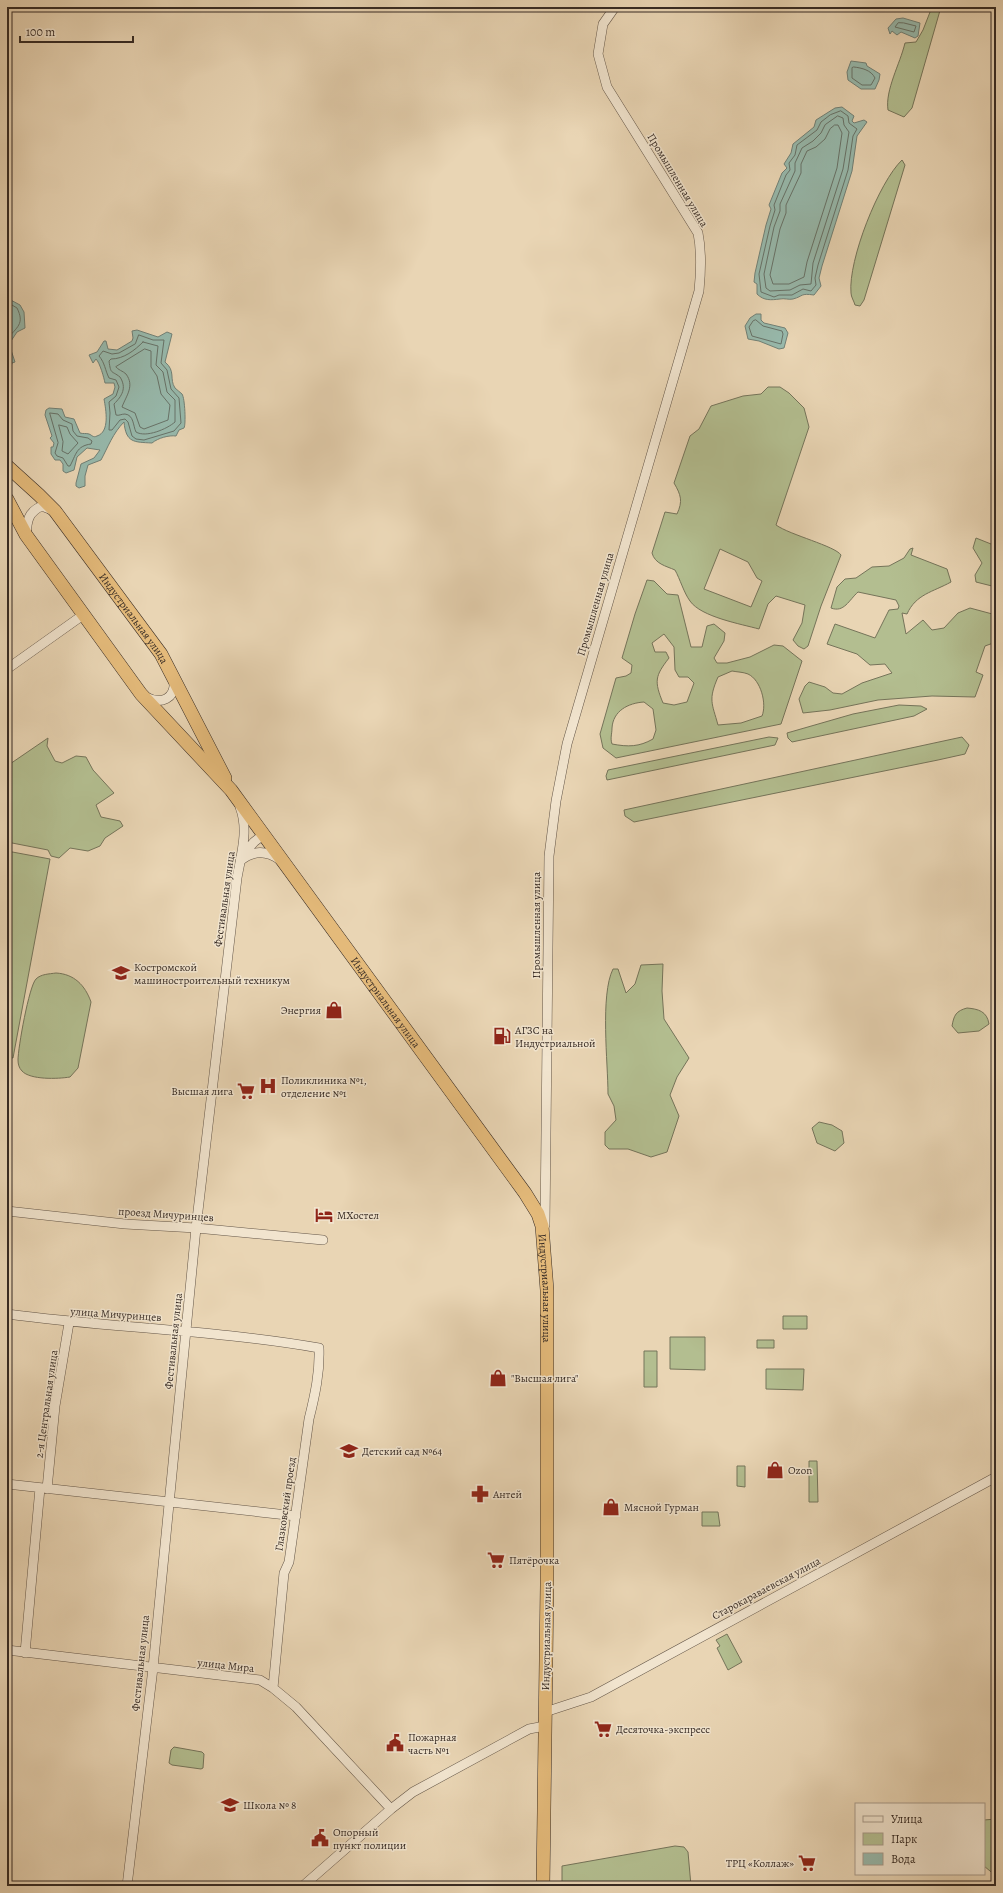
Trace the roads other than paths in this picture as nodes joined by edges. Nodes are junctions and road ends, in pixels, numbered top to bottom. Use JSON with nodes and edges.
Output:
{"nodes":[{"id":1,"x":615,"y":7,"type":"edge"},
{"id":2,"x":7,"y":466,"type":"edge"},
{"id":3,"x":7,"y":499,"type":"edge"},
{"id":4,"x":55,"y":511,"type":"junction"},
{"id":5,"x":26,"y":535,"type":"junction"},
{"id":6,"x":83,"y":615,"type":"junction"},
{"id":7,"x":7,"y":669,"type":"edge"},
{"id":8,"x":174,"y":675,"type":"junction"},
{"id":9,"x":141,"y":694,"type":"junction"},
{"id":10,"x":234,"y":795,"type":"junction"},
{"id":11,"x":263,"y":835,"type":"junction"},
{"id":12,"x":240,"y":861,"type":"junction"},
{"id":13,"x":283,"y":862,"type":"junction"},
{"id":14,"x":7,"y":1210,"type":"edge"},
{"id":15,"x":196,"y":1228,"type":"junction"},
{"id":16,"x":323,"y":1240,"type":"dead end"},
{"id":17,"x":544,"y":1247,"type":"junction"},
{"id":18,"x":7,"y":1314,"type":"edge"},
{"id":19,"x":69,"y":1323,"type":"junction"},
{"id":20,"x":185,"y":1331,"type":"junction"},
{"id":21,"x":320,"y":1348,"type":"joint"},
{"id":22,"x":996,"y":1478,"type":"edge"},
{"id":23,"x":7,"y":1484,"type":"edge"},
{"id":24,"x":44,"y":1488,"type":"junction"},
{"id":25,"x":169,"y":1503,"type":"junction"},
{"id":26,"x":296,"y":1516,"type":"junction"},
{"id":27,"x":7,"y":1650,"type":"edge"},
{"id":28,"x":25,"y":1653,"type":"junction"},
{"id":29,"x":153,"y":1668,"type":"junction"},
{"id":30,"x":272,"y":1688,"type":"junction"},
{"id":31,"x":545,"y":1712,"type":"junction"},
{"id":32,"x":545,"y":1726,"type":"junction"},
{"id":33,"x":391,"y":1809,"type":"junction"},
{"id":34,"x":127,"y":1886,"type":"edge"},
{"id":35,"x":303,"y":1886,"type":"edge"},
{"id":36,"x":543,"y":1886,"type":"edge"}],
"edges":[{"from":1,"to":17,"type":"street","name":"Промышленная улица"},
{"from":2,"to":4,"type":"highway","name":"Индустриальная улица"},
{"from":3,"to":5,"type":"highway","name":"Индустриальная улица"},
{"from":4,"to":5,"type":"street"},
{"from":4,"to":8,"type":"highway","name":"Индустриальная улица"},
{"from":5,"to":6,"type":"highway","name":"Индустриальная улица"},
{"from":6,"to":7,"type":"street"},
{"from":6,"to":9,"type":"highway","name":"Индустриальная улица"},
{"from":8,"to":9,"type":"street"},
{"from":8,"to":10,"type":"highway","name":"Индустриальная улица"},
{"from":9,"to":10,"type":"highway","name":"Индустриальная улица"},
{"from":10,"to":11,"type":"highway","name":"Индустриальная улица"},
{"from":10,"to":12,"type":"street","name":"Фестивальная улица"},
{"from":11,"to":12,"type":"street"},
{"from":11,"to":13,"type":"highway","name":"Индустриальная улица"},
{"from":12,"to":13,"type":"street"},
{"from":12,"to":15,"type":"street","name":"Фестивальная улица"},
{"from":13,"to":17,"type":"highway","name":"Индустриальная улица"},
{"from":14,"to":15,"type":"street","name":"проезд Мичуринцев"},
{"from":15,"to":16,"type":"street","name":"проезд Мичуринцев"},
{"from":15,"to":20,"type":"street","name":"Фестивальная улица"},
{"from":17,"to":31,"type":"highway","name":"Индустриальная улица"},
{"from":18,"to":19,"type":"street","name":"улица Мичуринцев"},
{"from":19,"to":20,"type":"street","name":"улица Мичуринцев"},
{"from":19,"to":24,"type":"street","name":"2-я Центральная улица"},
{"from":20,"to":21,"type":"street","name":"улица Мичуринцев"},
{"from":20,"to":25,"type":"street","name":"Фестивальная улица"},
{"from":21,"to":26,"type":"street","name":"Глазковский проезд"},
{"from":22,"to":31,"type":"street","name":"Старокараваевская улица"},
{"from":23,"to":24,"type":"street"},
{"from":24,"to":25,"type":"street"},
{"from":24,"to":28,"type":"street","name":"2-я Центральная улица"},
{"from":25,"to":26,"type":"street"},
{"from":25,"to":29,"type":"street","name":"Фестивальная улица"},
{"from":26,"to":30,"type":"street","name":"Глазковский проезд"},
{"from":27,"to":28,"type":"street","name":"улица Мира"},
{"from":28,"to":29,"type":"street","name":"улица Мира"},
{"from":29,"to":30,"type":"street","name":"улица Мира"},
{"from":29,"to":34,"type":"street","name":"Фестивальная улица"},
{"from":30,"to":33,"type":"street","name":"улица Мира"},
{"from":31,"to":32,"type":"highway","name":"Индустриальная улица"},
{"from":32,"to":33,"type":"street"},
{"from":32,"to":36,"type":"highway","name":"Индустриальная улица"},
{"from":33,"to":35,"type":"street"}]}
